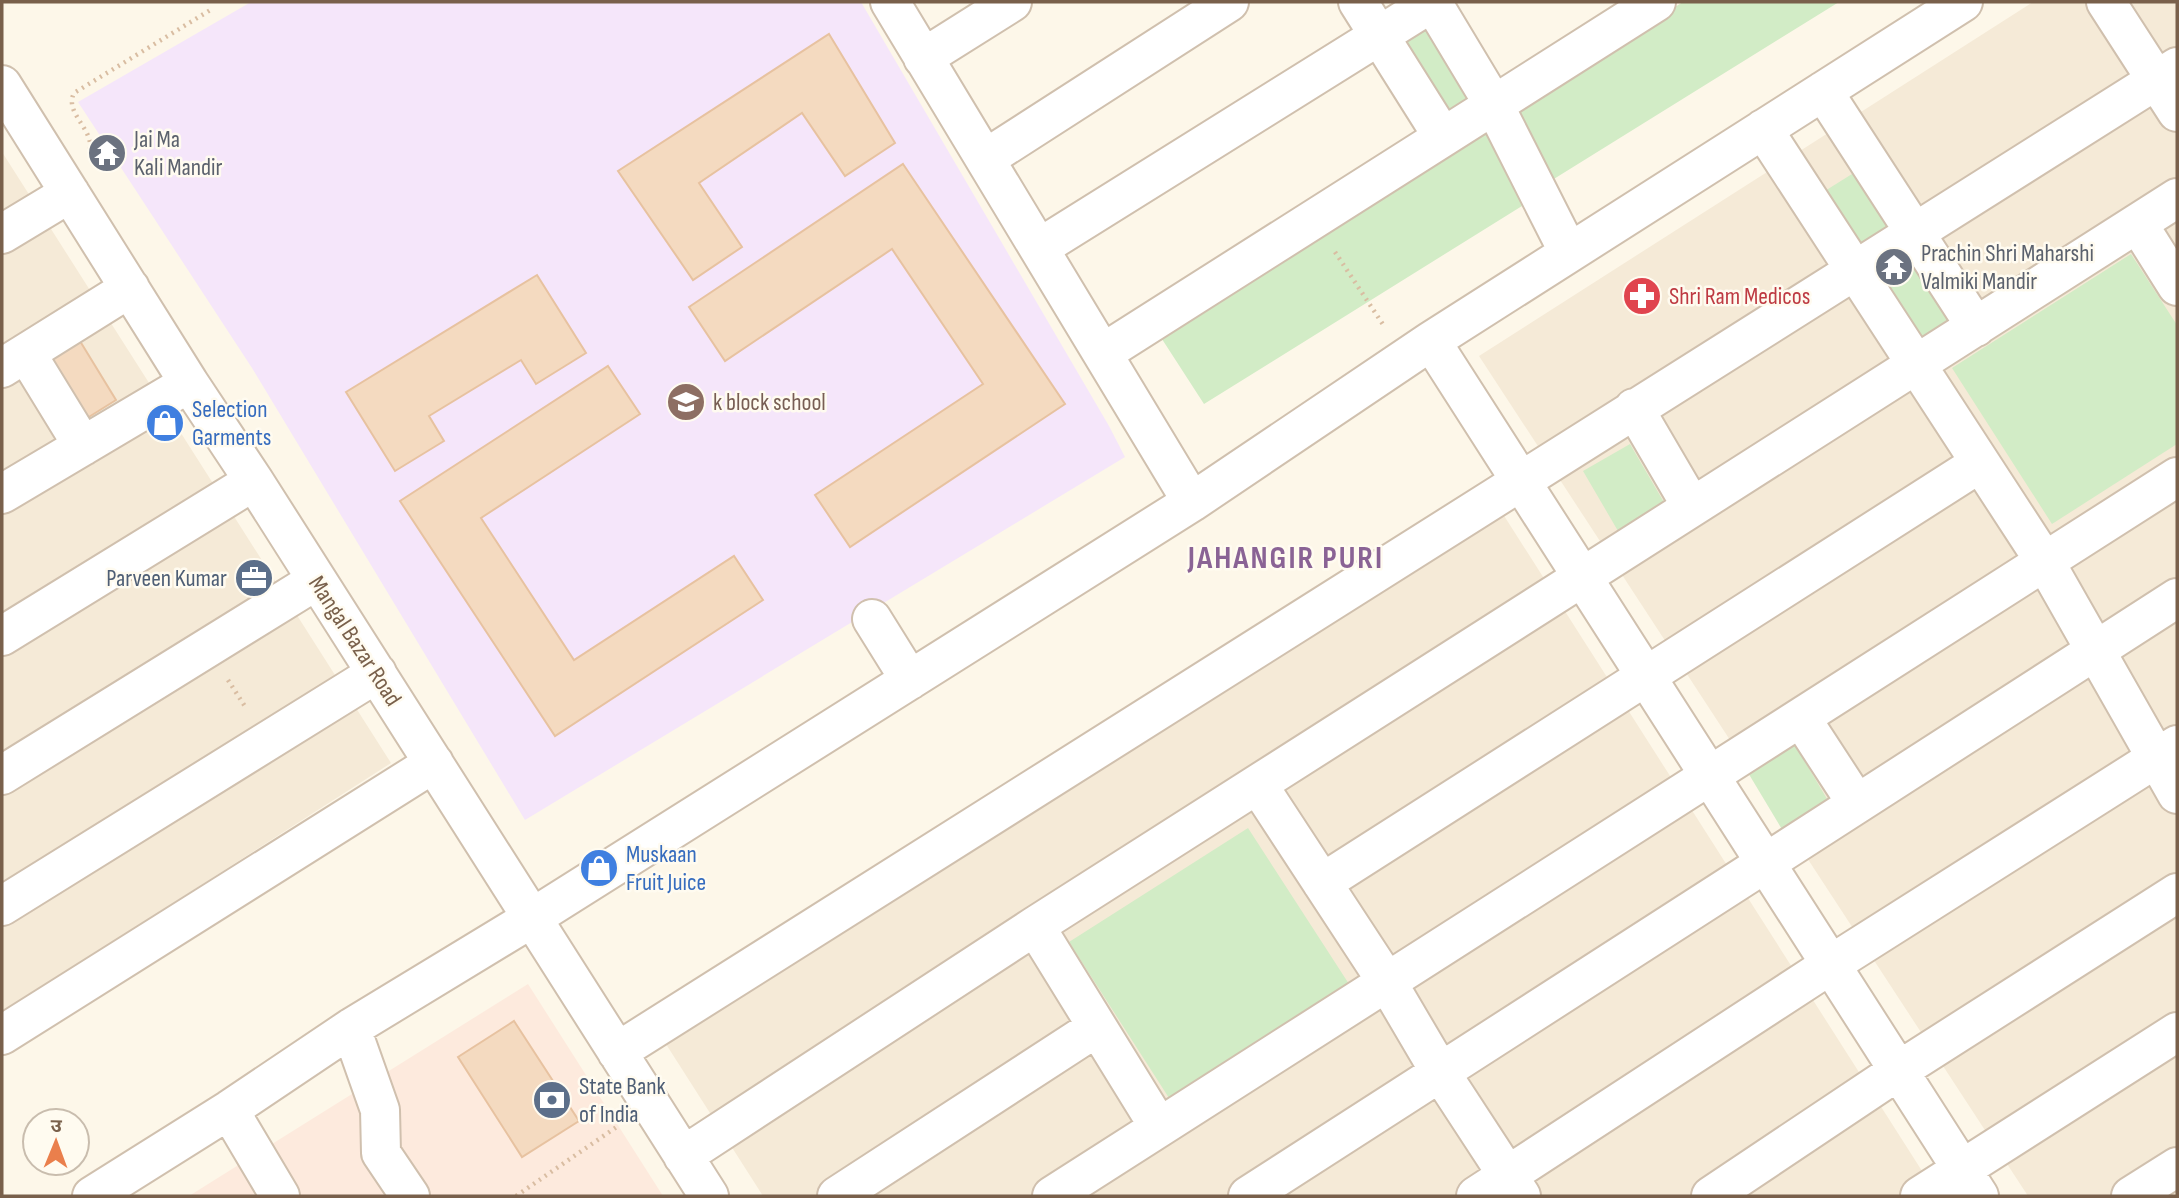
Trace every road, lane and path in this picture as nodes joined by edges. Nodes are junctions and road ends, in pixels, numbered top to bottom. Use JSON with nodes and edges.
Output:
{"nodes":[{"id":1,"x":890,"y":2,"type":"edge"},
{"id":2,"x":1012,"y":2,"type":"edge"},
{"id":3,"x":1229,"y":2,"type":"edge"},
{"id":4,"x":1358,"y":2,"type":"edge"},
{"id":5,"x":1433,"y":2,"type":"edge"},
{"id":6,"x":1656,"y":2,"type":"edge"},
{"id":7,"x":1963,"y":2,"type":"edge"},
{"id":8,"x":2106,"y":2,"type":"edge"},
{"id":9,"x":212,"y":9,"type":"dead end"},
{"id":10,"x":1378,"y":35,"type":"junction"},
{"id":11,"x":923,"y":58,"type":"junction"},
{"id":12,"x":2167,"y":73,"type":"edge"},
{"id":13,"x":2,"y":85,"type":"edge"},
{"id":14,"x":1823,"y":91,"type":"junction"},
{"id":15,"x":1494,"y":105,"type":"junction"},
{"id":16,"x":2177,"y":112,"type":"edge"},
{"id":17,"x":1763,"y":129,"type":"junction"},
{"id":18,"x":1443,"y":137,"type":"junction"},
{"id":19,"x":985,"y":159,"type":"junction"},
{"id":20,"x":65,"y":184,"type":"junction"},
{"id":21,"x":2177,"y":198,"type":"edge"},
{"id":22,"x":1313,"y":219,"type":"junction"},
{"id":23,"x":2138,"y":223,"type":"junction"},
{"id":24,"x":1914,"y":232,"type":"junction"},
{"id":25,"x":2,"y":234,"type":"edge"},
{"id":26,"x":1039,"y":248,"type":"junction"},
{"id":27,"x":1569,"y":253,"type":"junction"},
{"id":28,"x":1854,"y":270,"type":"junction"},
{"id":29,"x":2177,"y":286,"type":"edge"},
{"id":30,"x":130,"y":288,"type":"junction"},
{"id":31,"x":1976,"y":327,"type":"junction"},
{"id":32,"x":1418,"y":350,"type":"junction"},
{"id":33,"x":1103,"y":353,"type":"junction"},
{"id":34,"x":14,"y":361,"type":"edge"},
{"id":35,"x":1915,"y":365,"type":"junction"},
{"id":36,"x":189,"y":383,"type":"junction"},
{"id":37,"x":1634,"y":408,"type":"junction"},
{"id":38,"x":83,"y":446,"type":"junction"},
{"id":39,"x":1980,"y":463,"type":"junction"},
{"id":40,"x":2177,"y":477,"type":"edge"},
{"id":41,"x":1520,"y":480,"type":"junction"},
{"id":42,"x":254,"y":481,"type":"junction"},
{"id":43,"x":2,"y":494,"type":"edge"},
{"id":44,"x":1192,"y":502,"type":"junction"},
{"id":45,"x":1692,"y":507,"type":"junction"},
{"id":46,"x":2045,"y":562,"type":"junction"},
{"id":47,"x":1582,"y":578,"type":"junction"},
{"id":48,"x":317,"y":580,"type":"junction"},
{"id":49,"x":2177,"y":598,"type":"edge"},
{"id":50,"x":872,"y":619,"type":"dead end"},
{"id":51,"x":2,"y":636,"type":"edge"},
{"id":52,"x":208,"y":648,"type":"junction"},
{"id":53,"x":2095,"y":651,"type":"junction"},
{"id":54,"x":376,"y":673,"type":"junction"},
{"id":55,"x":1645,"y":676,"type":"junction"},
{"id":56,"x":910,"y":680,"type":"junction"},
{"id":57,"x":1801,"y":718,"type":"junction"},
{"id":58,"x":267,"y":741,"type":"junction"},
{"id":59,"x":2167,"y":752,"type":"edge"},
{"id":60,"x":433,"y":763,"type":"junction"},
{"id":61,"x":2,"y":775,"type":"edge"},
{"id":62,"x":1709,"y":776,"type":"junction"},
{"id":63,"x":1258,"y":785,"type":"junction"},
{"id":64,"x":2177,"y":794,"type":"edge"},
{"id":65,"x":1857,"y":804,"type":"junction"},
{"id":66,"x":1764,"y":863,"type":"junction"},
{"id":67,"x":1322,"y":883,"type":"junction"},
{"id":68,"x":2177,"y":893,"type":"edge"},
{"id":69,"x":2,"y":906,"type":"edge"},
{"id":70,"x":532,"y":918,"type":"junction"},
{"id":71,"x":1035,"y":926,"type":"junction"},
{"id":72,"x":1830,"y":965,"type":"junction"},
{"id":73,"x":1387,"y":982,"type":"junction"},
{"id":74,"x":1097,"y":1027,"type":"junction"},
{"id":75,"x":351,"y":1028,"type":"junction"},
{"id":76,"x":2177,"y":1032,"type":"edge"},
{"id":77,"x":2,"y":1035,"type":"edge"},
{"id":78,"x":617,"y":1052,"type":"junction"},
{"id":79,"x":1898,"y":1071,"type":"junction"},
{"id":80,"x":1440,"y":1072,"type":"junction"},
{"id":81,"x":650,"y":1104,"type":"junction"},
{"id":82,"x":229,"y":1110,"type":"junction"},
{"id":83,"x":1159,"y":1127,"type":"junction"},
{"id":84,"x":683,"y":1156,"type":"junction"},
{"id":85,"x":2177,"y":1167,"type":"edge"},
{"id":86,"x":1970,"y":1183,"type":"edge"},
{"id":87,"x":1515,"y":1186,"type":"edge"},
{"id":88,"x":92,"y":1196,"type":"edge"},
{"id":89,"x":280,"y":1196,"type":"edge"},
{"id":90,"x":410,"y":1196,"type":"edge"},
{"id":91,"x":516,"y":1196,"type":"edge"},
{"id":92,"x":709,"y":1196,"type":"edge"},
{"id":93,"x":837,"y":1196,"type":"edge"},
{"id":94,"x":1052,"y":1196,"type":"edge"},
{"id":95,"x":1248,"y":1196,"type":"edge"},
{"id":96,"x":1476,"y":1196,"type":"edge"},
{"id":97,"x":1711,"y":1196,"type":"edge"},
{"id":98,"x":1920,"y":1196,"type":"edge"},
{"id":99,"x":2131,"y":1196,"type":"edge"}],
"edges":[{"from":1,"to":11,"type":"street"},
{"from":2,"to":11,"type":"street"},
{"from":3,"to":19,"type":"street"},
{"from":4,"to":10,"type":"street"},
{"from":5,"to":10,"type":"street"},
{"from":5,"to":15,"type":"street"},
{"from":6,"to":15,"type":"street"},
{"from":7,"to":14,"type":"street"},
{"from":8,"to":12,"type":"street"},
{"from":9,"to":20,"type":"path"},
{"from":10,"to":18,"type":"street"},
{"from":10,"to":26,"type":"street"},
{"from":11,"to":19,"type":"street"},
{"from":12,"to":16,"type":"street"},
{"from":12,"to":24,"type":"street"},
{"from":13,"to":20,"type":"street","name":"Mangal Bazar Road"},
{"from":14,"to":17,"type":"street"},
{"from":14,"to":24,"type":"street"},
{"from":15,"to":18,"type":"street"},
{"from":15,"to":27,"type":"street"},
{"from":17,"to":27,"type":"street"},
{"from":17,"to":28,"type":"street"},
{"from":18,"to":22,"type":"street"},
{"from":19,"to":26,"type":"street"},
{"from":20,"to":25,"type":"street"},
{"from":20,"to":30,"type":"street","name":"Mangal Bazar Road"},
{"from":21,"to":23,"type":"street"},
{"from":22,"to":32,"type":"path"},
{"from":22,"to":33,"type":"street"},
{"from":23,"to":29,"type":"street"},
{"from":23,"to":31,"type":"street"},
{"from":24,"to":28,"type":"street"},
{"from":24,"to":31,"type":"street"},
{"from":26,"to":33,"type":"street"},
{"from":27,"to":32,"type":"street"},
{"from":28,"to":35,"type":"street"},
{"from":28,"to":37,"type":"street"},
{"from":30,"to":34,"type":"street"},
{"from":30,"to":36,"type":"street","name":"Mangal Bazar Road"},
{"from":31,"to":35,"type":"street"},
{"from":32,"to":41,"type":"street"},
{"from":32,"to":44,"type":"street"},
{"from":33,"to":44,"type":"street"},
{"from":34,"to":38,"type":"street"},
{"from":35,"to":39,"type":"street"},
{"from":35,"to":45,"type":"street"},
{"from":36,"to":38,"type":"street"},
{"from":36,"to":42,"type":"street","name":"Mangal Bazar Road"},
{"from":37,"to":41,"type":"street"},
{"from":37,"to":45,"type":"street"},
{"from":38,"to":43,"type":"street"},
{"from":39,"to":46,"type":"street"},
{"from":39,"to":55,"type":"street"},
{"from":40,"to":46,"type":"street"},
{"from":41,"to":47,"type":"street"},
{"from":41,"to":78,"type":"street"},
{"from":42,"to":48,"type":"street","name":"Mangal Bazar Road"},
{"from":42,"to":51,"type":"street"},
{"from":44,"to":56,"type":"street"},
{"from":45,"to":47,"type":"street"},
{"from":46,"to":53,"type":"street"},
{"from":46,"to":57,"type":"street"},
{"from":47,"to":55,"type":"street"},
{"from":47,"to":63,"type":"street"},
{"from":48,"to":52,"type":"street"},
{"from":48,"to":54,"type":"street","name":"Mangal Bazar Road"},
{"from":49,"to":53,"type":"street"},
{"from":50,"to":56,"type":"street"},
{"from":52,"to":58,"type":"path"},
{"from":52,"to":61,"type":"street"},
{"from":53,"to":59,"type":"street"},
{"from":53,"to":65,"type":"street"},
{"from":54,"to":58,"type":"street"},
{"from":54,"to":60,"type":"street","name":"Mangal Bazar Road"},
{"from":55,"to":62,"type":"street"},
{"from":55,"to":67,"type":"street"},
{"from":56,"to":70,"type":"street"},
{"from":57,"to":62,"type":"street"},
{"from":57,"to":65,"type":"street"},
{"from":58,"to":69,"type":"street"},
{"from":59,"to":64,"type":"street"},
{"from":59,"to":72,"type":"street"},
{"from":60,"to":70,"type":"street","name":"Mangal Bazar Road"},
{"from":60,"to":77,"type":"street"},
{"from":62,"to":66,"type":"street"},
{"from":62,"to":73,"type":"street"},
{"from":63,"to":67,"type":"street"},
{"from":63,"to":71,"type":"street"},
{"from":65,"to":66,"type":"street"},
{"from":66,"to":72,"type":"street"},
{"from":66,"to":80,"type":"street"},
{"from":67,"to":73,"type":"street"},
{"from":68,"to":79,"type":"street"},
{"from":70,"to":75,"type":"street"},
{"from":70,"to":78,"type":"street","name":"Mangal Bazar Road"},
{"from":71,"to":74,"type":"street"},
{"from":71,"to":84,"type":"street"},
{"from":72,"to":79,"type":"street"},
{"from":72,"to":87,"type":"street"},
{"from":73,"to":80,"type":"street"},
{"from":73,"to":83,"type":"street"},
{"from":74,"to":83,"type":"street"},
{"from":74,"to":93,"type":"street"},
{"from":75,"to":82,"type":"street"},
{"from":75,"to":90,"type":"street"},
{"from":76,"to":86,"type":"street"},
{"from":78,"to":81,"type":"street","name":"Mangal Bazar Road"},
{"from":79,"to":86,"type":"street"},
{"from":79,"to":97,"type":"street"},
{"from":80,"to":87,"type":"street"},
{"from":80,"to":95,"type":"street"},
{"from":81,"to":84,"type":"street","name":"Mangal Bazar Road"},
{"from":81,"to":91,"type":"path"},
{"from":82,"to":88,"type":"street"},
{"from":82,"to":89,"type":"street"},
{"from":83,"to":94,"type":"street"},
{"from":84,"to":92,"type":"street","name":"Mangal Bazar Road"},
{"from":85,"to":99,"type":"street"},
{"from":86,"to":98,"type":"street"},
{"from":87,"to":96,"type":"street"}]}
